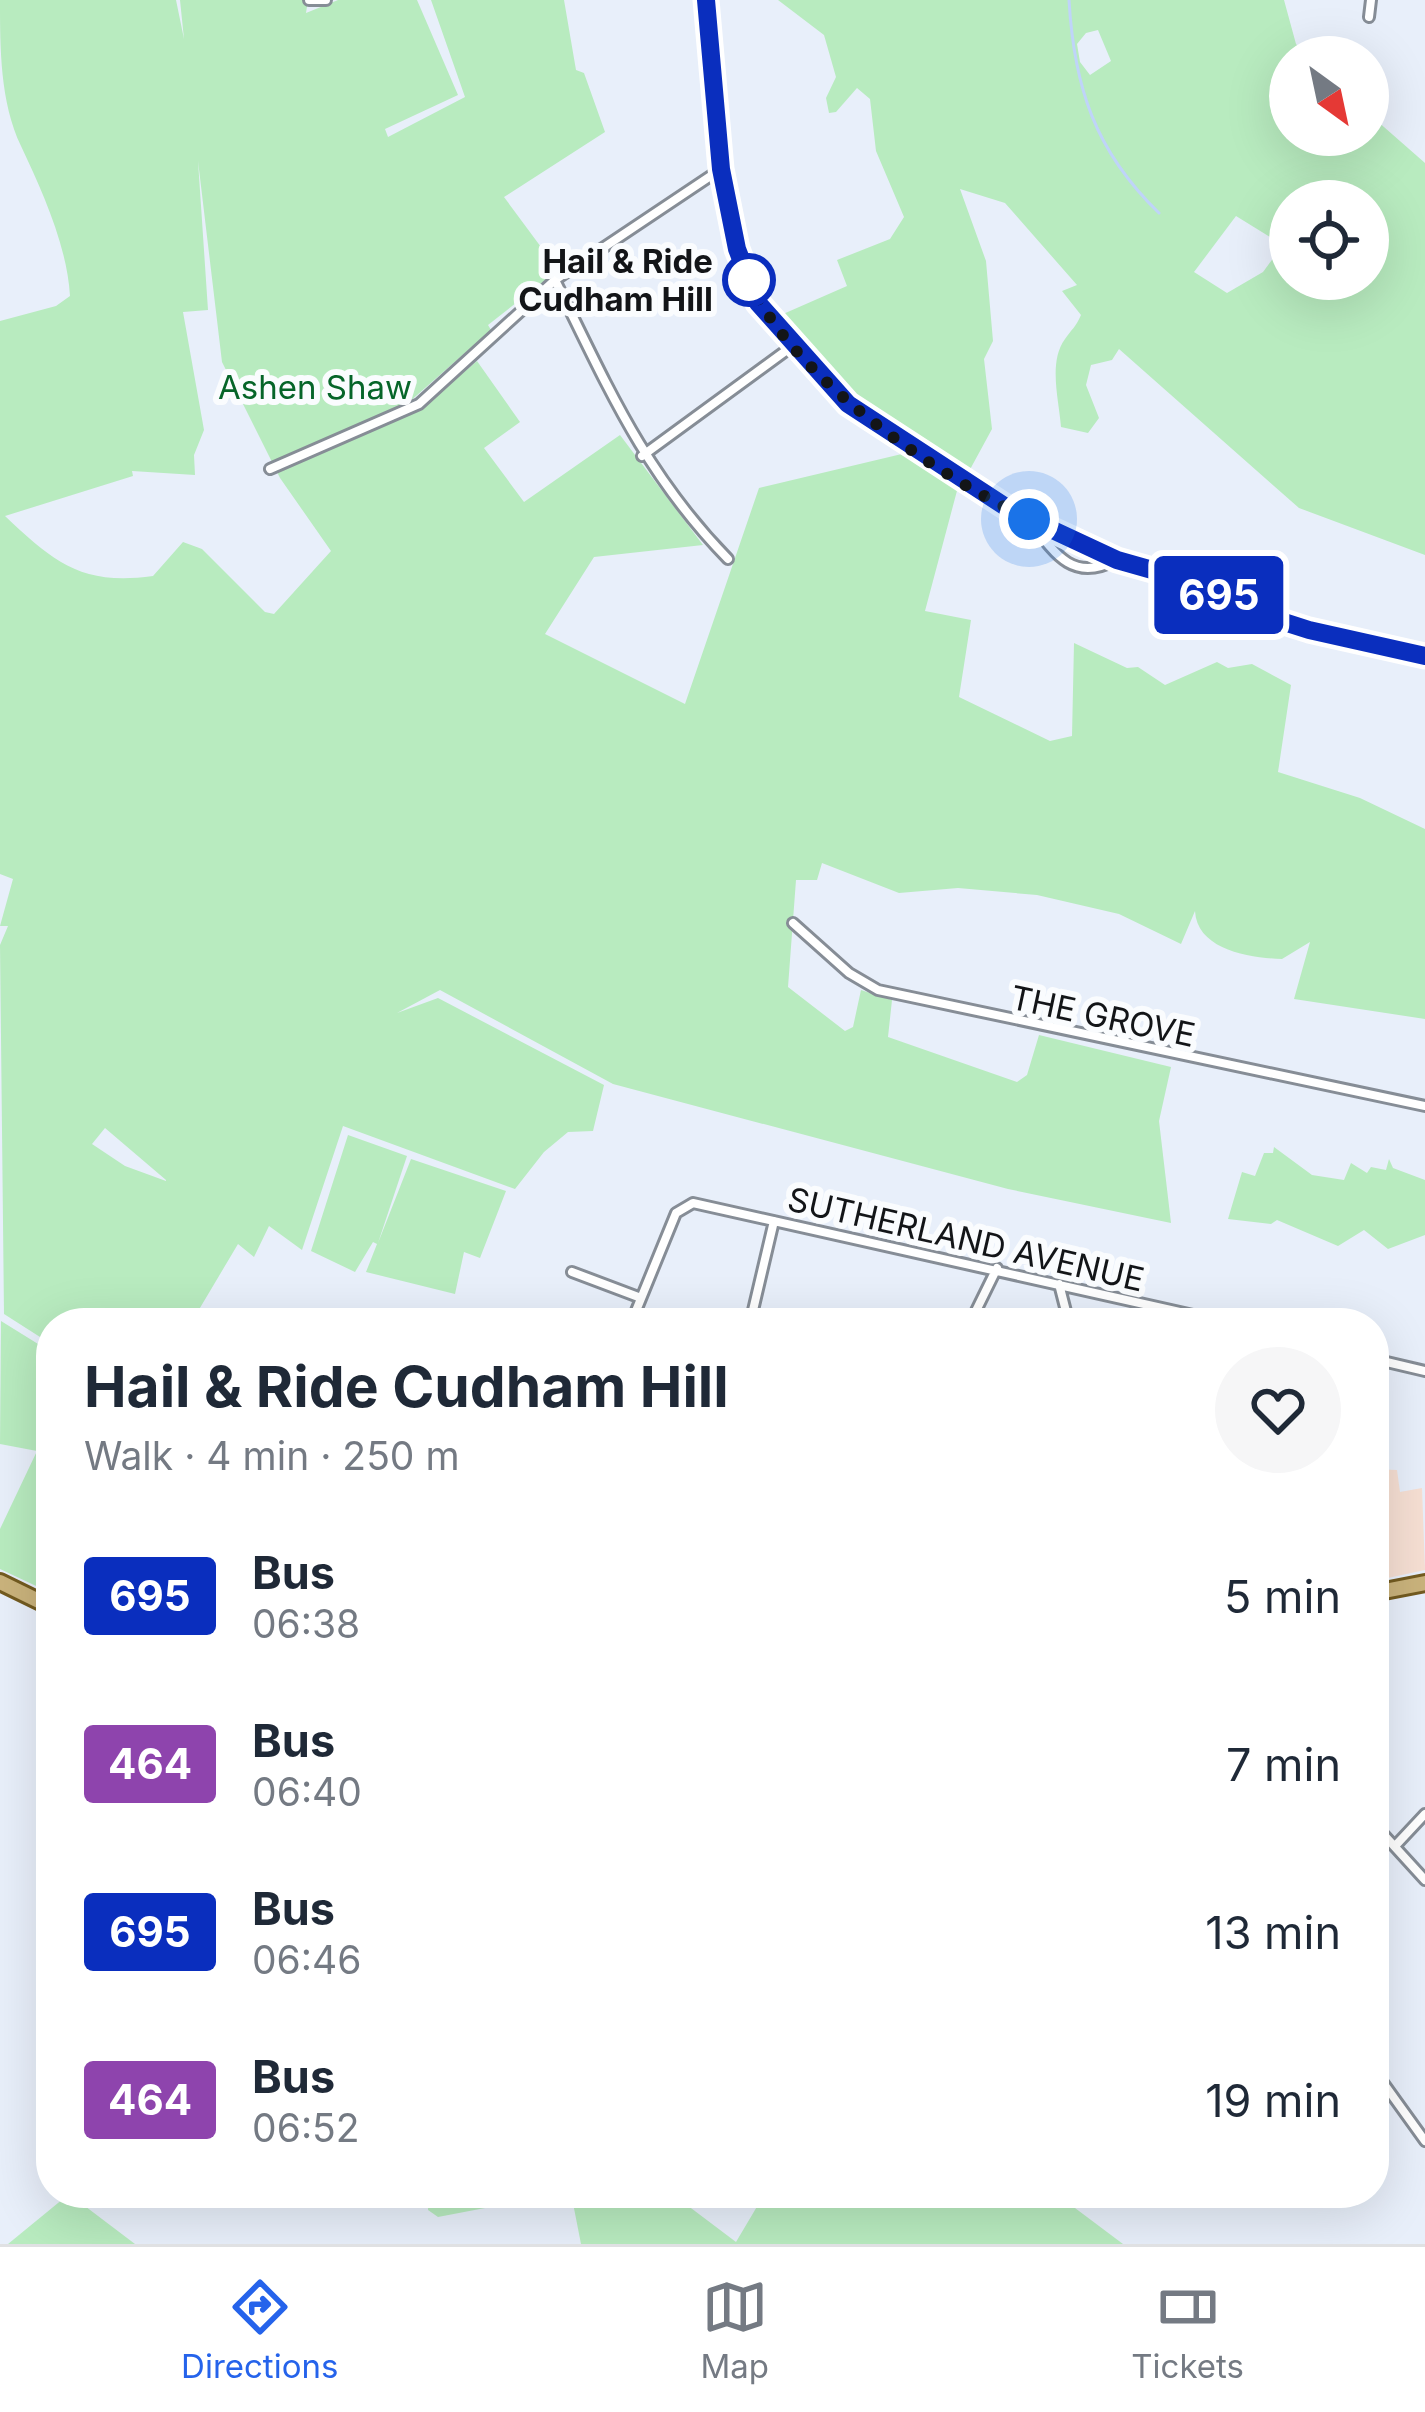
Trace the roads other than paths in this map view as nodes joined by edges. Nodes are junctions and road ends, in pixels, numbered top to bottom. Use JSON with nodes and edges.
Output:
{"nodes":[{"id":1,"x":309,"y":0,"type":"edge"},
{"id":2,"x":326,"y":0,"type":"edge"},
{"id":3,"x":706,"y":0,"type":"edge"},
{"id":4,"x":1371,"y":0,"type":"edge"},
{"id":5,"x":1369,"y":17,"type":"dead end"},
{"id":6,"x":721,"y":169,"type":"junction"},
{"id":7,"x":555,"y":280,"type":"junction"},
{"id":8,"x":791,"y":346,"type":"junction"},
{"id":9,"x":642,"y":456,"type":"junction"},
{"id":10,"x":270,"y":469,"type":"dead end"},
{"id":11,"x":1029,"y":519,"type":"junction"},
{"id":12,"x":728,"y":559,"type":"dead end"},
{"id":13,"x":1117,"y":560,"type":"junction"},
{"id":14,"x":1425,"y":656,"type":"edge"},
{"id":15,"x":793,"y":923,"type":"dead end"},
{"id":16,"x":1425,"y":1106,"type":"edge"},
{"id":17,"x":774,"y":1221,"type":"junction"},
{"id":18,"x":997,"y":1268,"type":"junction"},
{"id":19,"x":572,"y":1272,"type":"dead end"},
{"id":20,"x":1059,"y":1284,"type":"junction"},
{"id":21,"x":641,"y":1298,"type":"junction"},
{"id":22,"x":637,"y":1308,"type":"edge"},
{"id":23,"x":754,"y":1308,"type":"edge"},
{"id":24,"x":977,"y":1308,"type":"edge"},
{"id":25,"x":1066,"y":1308,"type":"edge"},
{"id":26,"x":1163,"y":1308,"type":"edge"},
{"id":27,"x":1389,"y":1363,"type":"edge"},
{"id":28,"x":1425,"y":1371,"type":"edge"},
{"id":29,"x":0,"y":1582,"type":"edge"},
{"id":30,"x":1425,"y":1582,"type":"edge"},
{"id":31,"x":1389,"y":1590,"type":"edge"},
{"id":32,"x":36,"y":1600,"type":"edge"},
{"id":33,"x":1425,"y":1814,"type":"edge"},
{"id":34,"x":1389,"y":1839,"type":"edge"},
{"id":35,"x":1396,"y":1846,"type":"junction"},
{"id":36,"x":1425,"y":1880,"type":"edge"},
{"id":37,"x":1389,"y":2091,"type":"edge"},
{"id":38,"x":1425,"y":2141,"type":"edge"}],
"edges":[{"from":1,"to":2,"type":"street"},
{"from":3,"to":6,"type":"street"},
{"from":4,"to":5,"type":"street"},
{"from":6,"to":7,"type":"street"},
{"from":6,"to":8,"type":"street"},
{"from":7,"to":9,"type":"street"},
{"from":7,"to":10,"type":"street"},
{"from":8,"to":9,"type":"street"},
{"from":8,"to":11,"type":"street"},
{"from":9,"to":12,"type":"street"},
{"from":11,"to":13,"type":"street"},
{"from":11,"to":13,"type":"street"},
{"from":13,"to":14,"type":"street"},
{"from":15,"to":16,"type":"street","name":"THE GROVE"},
{"from":17,"to":18,"type":"street","name":"SUTHERLAND AVENUE"},
{"from":17,"to":21,"type":"street","name":"SUTHERLAND AVENUE"},
{"from":17,"to":23,"type":"street"},
{"from":18,"to":20,"type":"street","name":"SUTHERLAND AVENUE"},
{"from":18,"to":24,"type":"street"},
{"from":19,"to":21,"type":"street"},
{"from":20,"to":25,"type":"street"},
{"from":20,"to":26,"type":"street","name":"SUTHERLAND AVENUE"},
{"from":21,"to":22,"type":"street"},
{"from":27,"to":28,"type":"street"},
{"from":29,"to":32,"type":"main road"},
{"from":30,"to":31,"type":"main road"},
{"from":33,"to":35,"type":"street"},
{"from":34,"to":35,"type":"street"},
{"from":35,"to":36,"type":"street"},
{"from":37,"to":38,"type":"street"}]}
